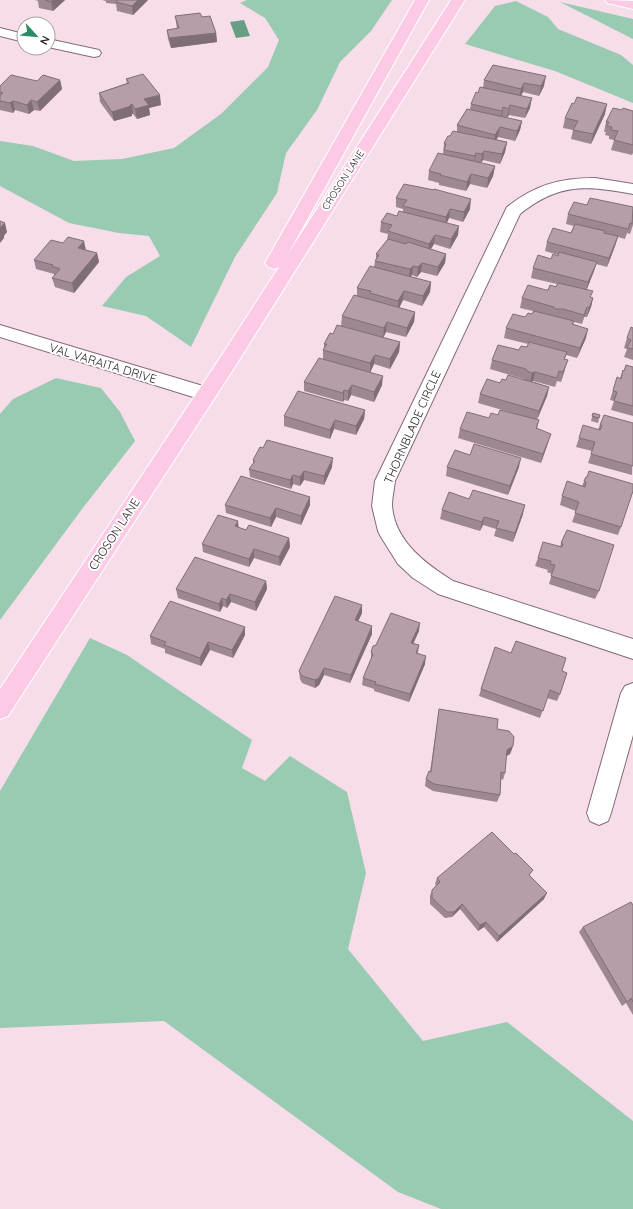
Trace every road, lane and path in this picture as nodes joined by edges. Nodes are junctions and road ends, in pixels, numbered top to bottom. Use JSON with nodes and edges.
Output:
{"nodes":[{"id":1,"x":422,"y":0,"type":"edge"},
{"id":2,"x":458,"y":0,"type":"edge"},
{"id":3,"x":612,"y":0,"type":"edge"},
{"id":4,"x":633,"y":5,"type":"edge"},
{"id":5,"x":0,"y":32,"type":"edge"},
{"id":6,"x":16,"y":36,"type":"edge"},
{"id":7,"x":56,"y":45,"type":"edge"},
{"id":8,"x":94,"y":53,"type":"dead end"},
{"id":9,"x":633,"y":189,"type":"edge"},
{"id":10,"x":0,"y":331,"type":"edge"},
{"id":11,"x":228,"y":360,"type":"junction"},
{"id":12,"x":206,"y":394,"type":"junction"},
{"id":13,"x":633,"y":649,"type":"edge"},
{"id":14,"x":633,"y":693,"type":"edge"},
{"id":15,"x":0,"y":709,"type":"edge"},
{"id":16,"x":600,"y":813,"type":"dead end"}],
"edges":[{"from":1,"to":11,"type":"main road","name":"CROSON LANE"},
{"from":2,"to":11,"type":"main road","name":"CROSON LANE"},
{"from":3,"to":4,"type":"main road"},
{"from":5,"to":6,"type":"street"},
{"from":7,"to":8,"type":"street"},
{"from":9,"to":13,"type":"street","name":"THORNBLADE CIRCLE"},
{"from":10,"to":12,"type":"street","name":"VAL VARAITA DRIVE"},
{"from":11,"to":12,"type":"main road","name":"CROSON LANE"},
{"from":12,"to":15,"type":"main road","name":"CROSON LANE"},
{"from":14,"to":16,"type":"street"}]}
